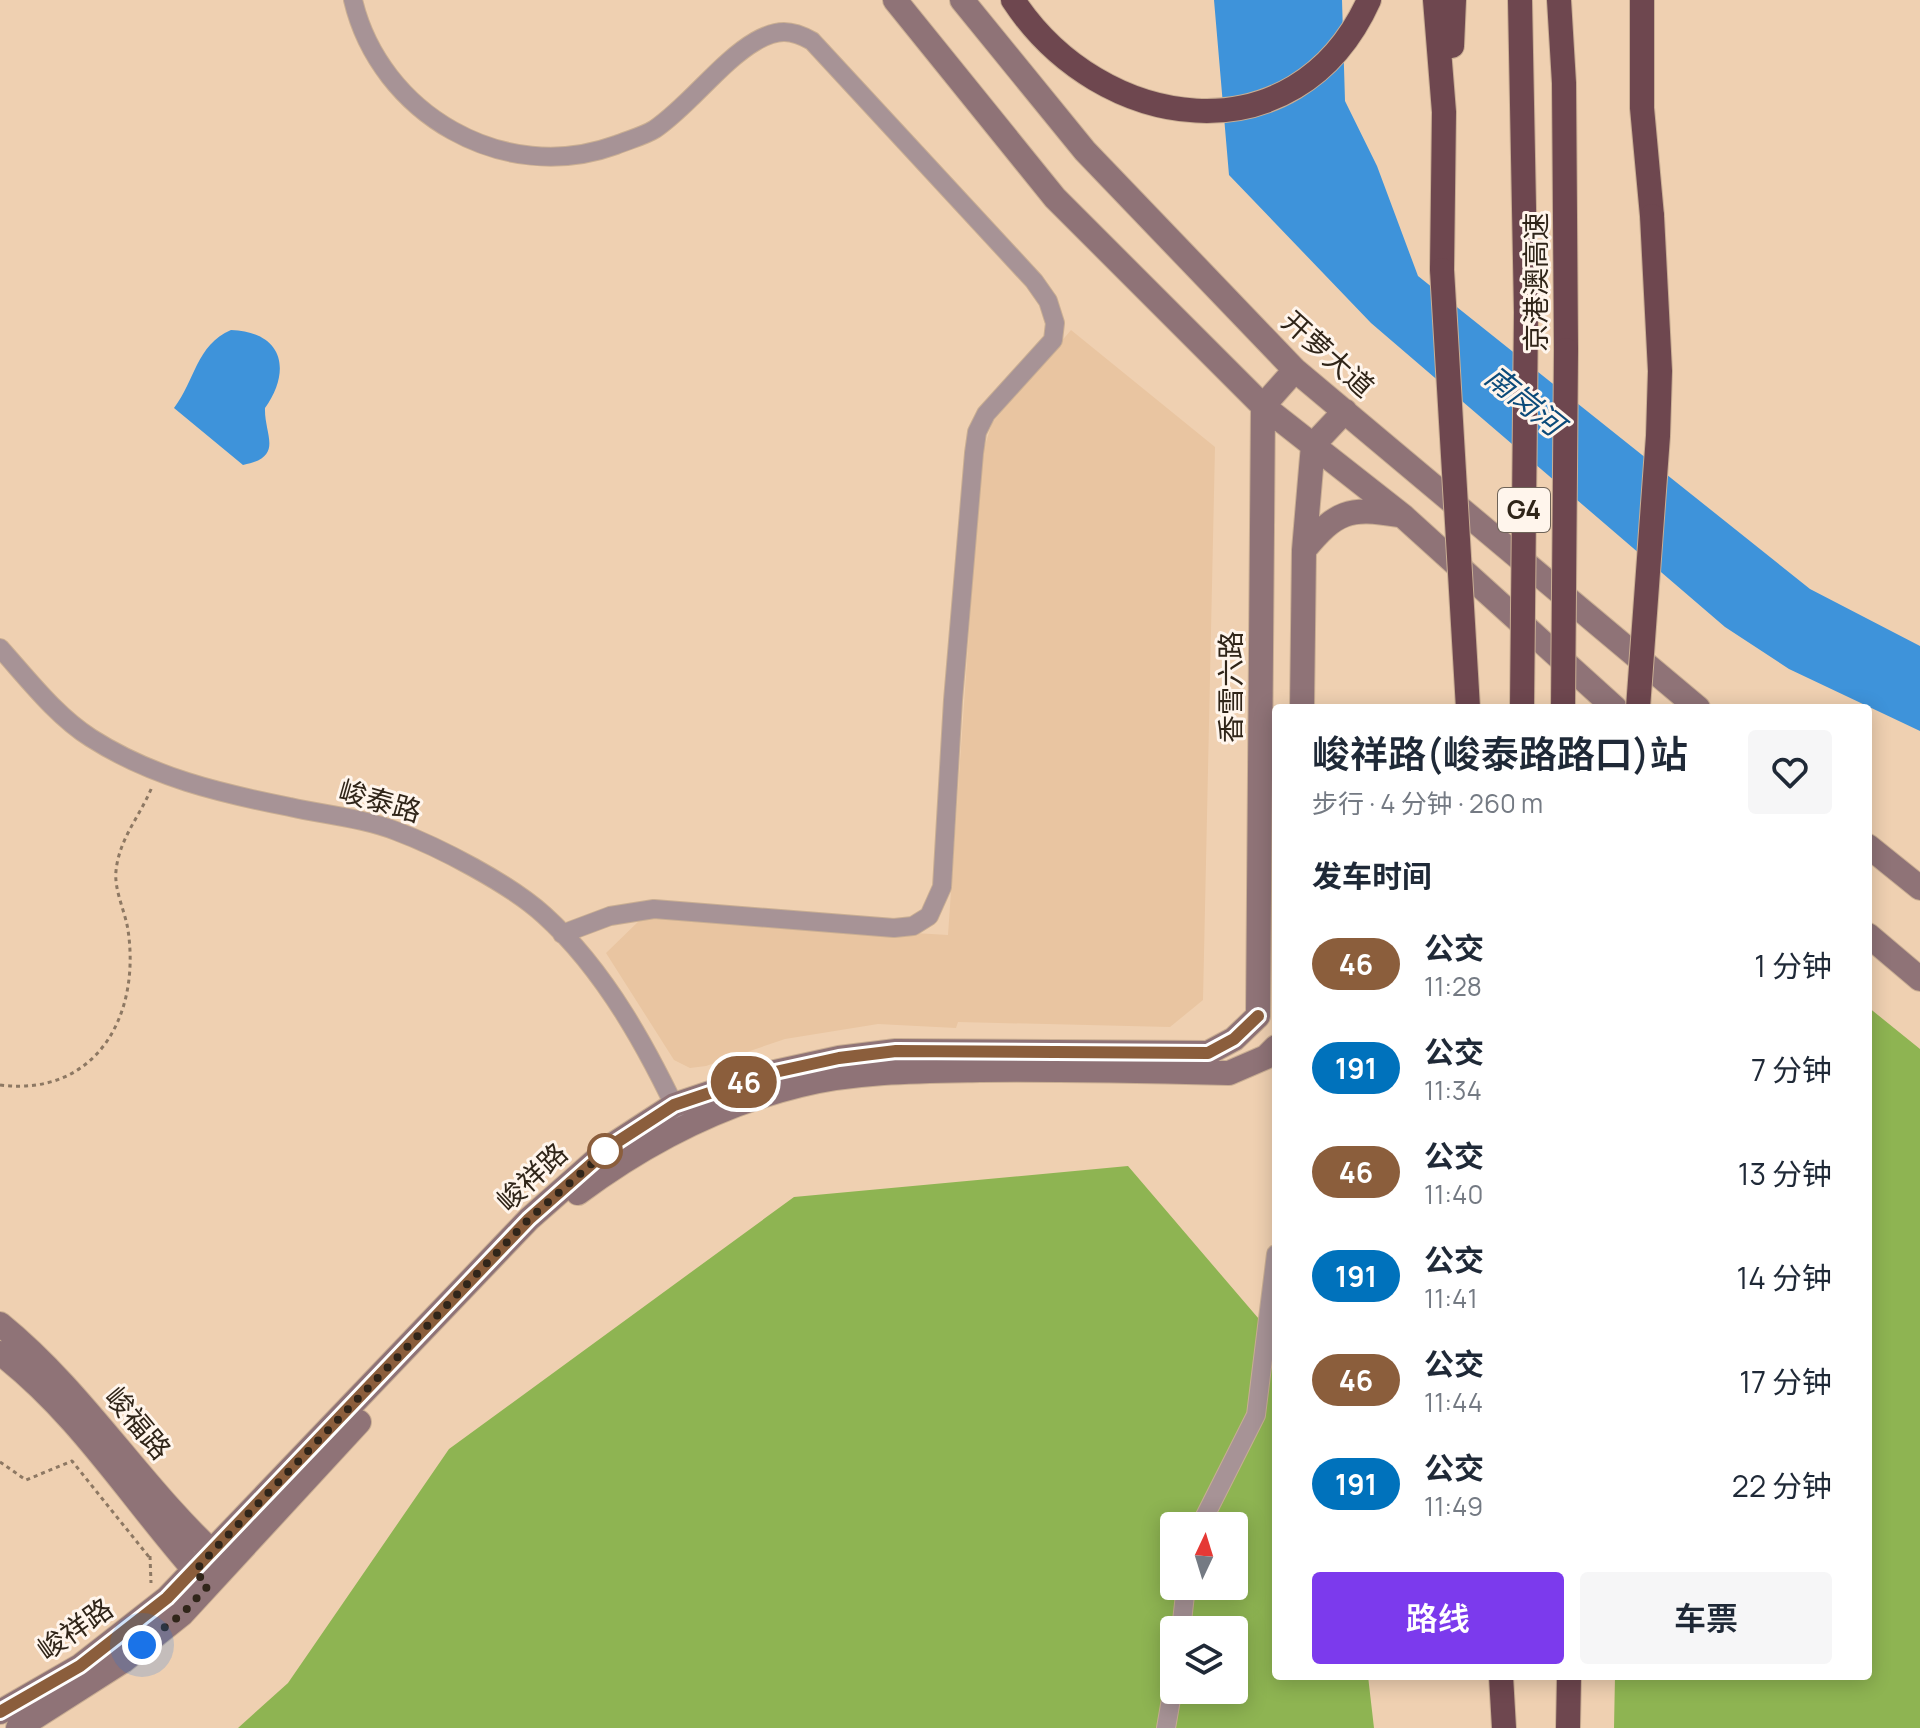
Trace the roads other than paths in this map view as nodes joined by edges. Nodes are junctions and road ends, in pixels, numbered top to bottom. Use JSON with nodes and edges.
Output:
{"nodes":[{"id":1,"x":353,"y":0,"type":"edge"},
{"id":2,"x":895,"y":0,"type":"edge"},
{"id":3,"x":962,"y":0,"type":"edge"},
{"id":4,"x":1013,"y":0,"type":"edge"},
{"id":5,"x":1369,"y":0,"type":"edge"},
{"id":6,"x":1435,"y":0,"type":"edge"},
{"id":7,"x":1454,"y":0,"type":"edge"},
{"id":8,"x":1520,"y":0,"type":"edge"},
{"id":9,"x":1559,"y":0,"type":"edge"},
{"id":10,"x":1626,"y":0,"type":"edge"},
{"id":11,"x":1642,"y":0,"type":"edge"},
{"id":12,"x":1642,"y":108,"type":"junction"},
{"id":13,"x":1444,"y":112,"type":"junction"},
{"id":14,"x":1295,"y":370,"type":"junction"},
{"id":15,"x":1263,"y":406,"type":"junction"},
{"id":16,"x":1345,"y":411,"type":"junction"},
{"id":17,"x":1313,"y":445,"type":"junction"},
{"id":18,"x":1403,"y":516,"type":"junction"},
{"id":19,"x":1304,"y":550,"type":"junction"},
{"id":20,"x":0,"y":648,"type":"edge"},
{"id":21,"x":1302,"y":704,"type":"edge"},
{"id":22,"x":1468,"y":704,"type":"edge"},
{"id":23,"x":1522,"y":704,"type":"edge"},
{"id":24,"x":1563,"y":704,"type":"edge"},
{"id":25,"x":1611,"y":704,"type":"edge"},
{"id":26,"x":1638,"y":704,"type":"edge"},
{"id":27,"x":1693,"y":704,"type":"edge"},
{"id":28,"x":1872,"y":849,"type":"edge"},
{"id":29,"x":1920,"y":888,"type":"edge"},
{"id":30,"x":562,"y":934,"type":"junction"},
{"id":31,"x":1872,"y":938,"type":"edge"},
{"id":32,"x":1920,"y":979,"type":"edge"},
{"id":33,"x":1258,"y":1016,"type":"joint"},
{"id":34,"x":1272,"y":1051,"type":"edge"},
{"id":35,"x":679,"y":1116,"type":"junction"},
{"id":36,"x":1272,"y":1286,"type":"edge"},
{"id":37,"x":0,"y":1324,"type":"edge"},
{"id":38,"x":0,"y":1353,"type":"edge"},
{"id":39,"x":1207,"y":1512,"type":"edge"},
{"id":40,"x":219,"y":1558,"type":"junction"},
{"id":41,"x":202,"y":1578,"type":"junction"},
{"id":42,"x":1501,"y":1680,"type":"edge"},
{"id":43,"x":1512,"y":1680,"type":"edge"},
{"id":44,"x":1569,"y":1680,"type":"edge"},
{"id":45,"x":1170,"y":1704,"type":"edge"},
{"id":46,"x":0,"y":1712,"type":"edge"},
{"id":47,"x":18,"y":1728,"type":"edge"},
{"id":48,"x":1166,"y":1728,"type":"edge"},
{"id":49,"x":1507,"y":1728,"type":"edge"},
{"id":50,"x":1568,"y":1728,"type":"edge"}],
"edges":[{"from":1,"to":30,"type":"street"},
{"from":2,"to":15,"type":"street"},
{"from":3,"to":14,"type":"street","name":"开萝大道"},
{"from":4,"to":5,"type":"highway"},
{"from":6,"to":13,"type":"highway"},
{"from":7,"to":13,"type":"highway"},
{"from":8,"to":23,"type":"highway","name":"京港澳高速","number":"G4","bridge":true},
{"from":9,"to":24,"type":"highway","name":"京港澳高速","number":"G4","bridge":true},
{"from":10,"to":12,"type":"highway"},
{"from":11,"to":12,"type":"highway"},
{"from":12,"to":26,"type":"highway","bridge":true},
{"from":13,"to":22,"type":"highway","bridge":true},
{"from":14,"to":15,"type":"street"},
{"from":14,"to":16,"type":"street","name":"开萝大道"},
{"from":15,"to":17,"type":"street"},
{"from":15,"to":33,"type":"street","name":"香雪六路"},
{"from":16,"to":17,"type":"street"},
{"from":16,"to":27,"type":"street","name":"开萝大道"},
{"from":17,"to":18,"type":"street"},
{"from":17,"to":19,"type":"street"},
{"from":18,"to":19,"type":"street"},
{"from":18,"to":25,"type":"street"},
{"from":19,"to":21,"type":"street"},
{"from":20,"to":30,"type":"street","name":"峻泰路"},
{"from":28,"to":29,"type":"street"},
{"from":30,"to":35,"type":"street","name":"峻泰路"},
{"from":31,"to":32,"type":"street"},
{"from":33,"to":35,"type":"street","name":"峻祥路"},
{"from":34,"to":35,"type":"street","name":"峻祥路"},
{"from":35,"to":40,"type":"street","name":"峻祥路"},
{"from":36,"to":39,"type":"street"},
{"from":37,"to":40,"type":"street","name":"峻福路"},
{"from":38,"to":41,"type":"street","name":"峻福路"},
{"from":40,"to":41,"type":"street","name":"峻祥路"},
{"from":41,"to":46,"type":"street","name":"峻祥路"},
{"from":41,"to":47,"type":"street","name":"峻祥路"},
{"from":42,"to":49,"type":"highway"},
{"from":43,"to":49,"type":"highway"},
{"from":44,"to":50,"type":"highway"},
{"from":45,"to":48,"type":"street"}]}
